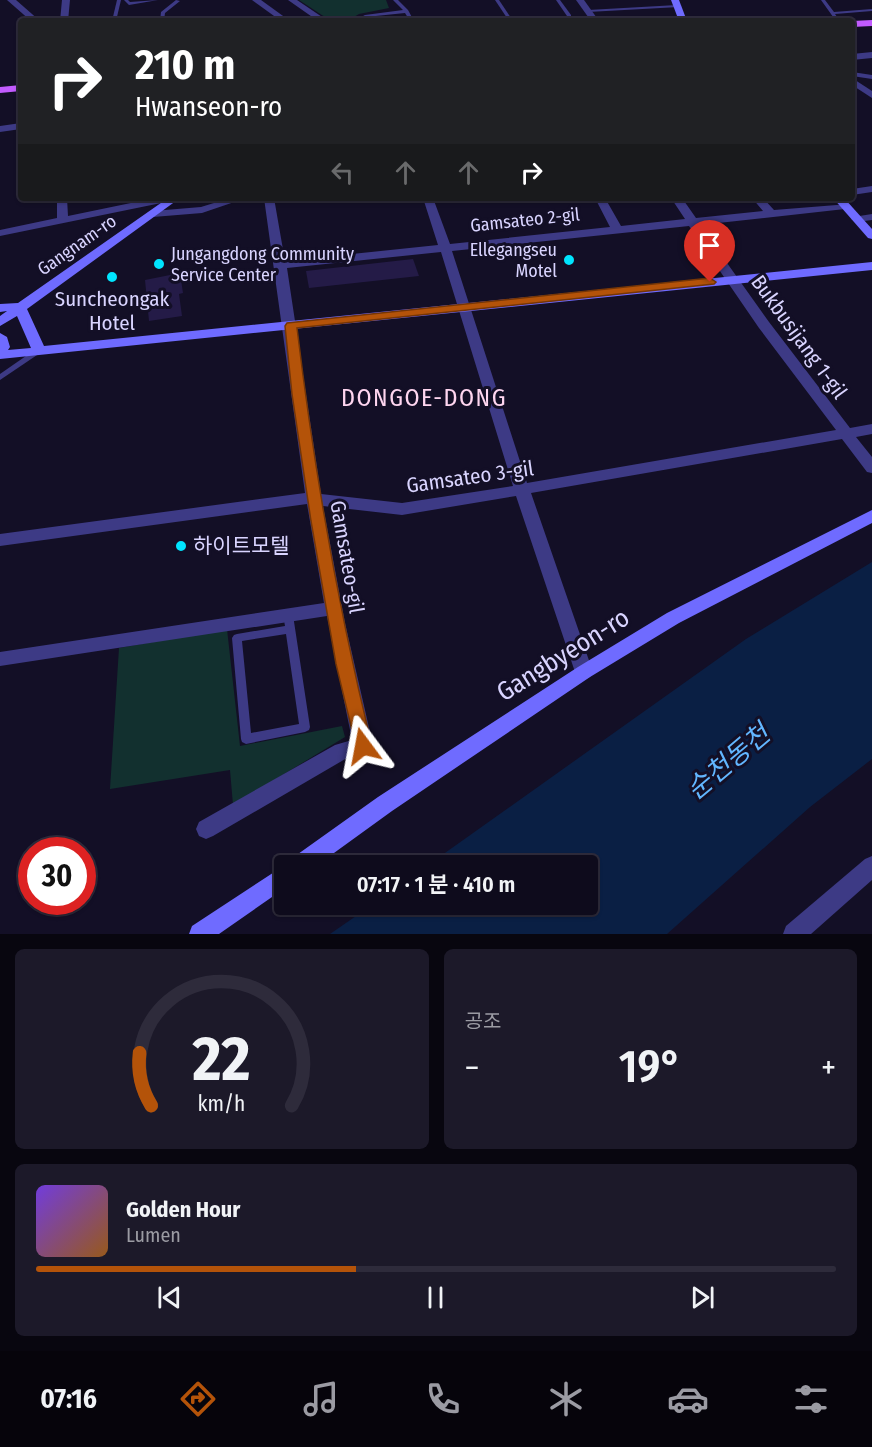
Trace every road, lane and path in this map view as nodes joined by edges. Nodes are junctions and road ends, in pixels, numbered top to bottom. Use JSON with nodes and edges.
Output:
{"nodes":[{"id":1,"x":11,"y":0,"type":"edge"},
{"id":2,"x":66,"y":0,"type":"edge"},
{"id":3,"x":119,"y":0,"type":"edge"},
{"id":4,"x":126,"y":0,"type":"edge"},
{"id":5,"x":156,"y":0,"type":"edge"},
{"id":6,"x":256,"y":0,"type":"edge"},
{"id":7,"x":292,"y":0,"type":"edge"},
{"id":8,"x":396,"y":0,"type":"edge"},
{"id":9,"x":497,"y":0,"type":"edge"},
{"id":10,"x":558,"y":0,"type":"edge"},
{"id":11,"x":580,"y":0,"type":"edge"},
{"id":12,"x":823,"y":0,"type":"edge"},
{"id":13,"x":178,"y":1,"type":"edge"},
{"id":14,"x":676,"y":3,"type":"edge"},
{"id":15,"x":872,"y":10,"type":"edge"},
{"id":16,"x":406,"y":11,"type":"junction"},
{"id":17,"x":588,"y":11,"type":"junction"},
{"id":18,"x":833,"y":13,"type":"junction"},
{"id":19,"x":569,"y":15,"type":"dead end"},
{"id":20,"x":32,"y":18,"type":"edge"},
{"id":21,"x":64,"y":18,"type":"edge"},
{"id":22,"x":115,"y":18,"type":"edge"},
{"id":23,"x":162,"y":18,"type":"edge"},
{"id":24,"x":282,"y":18,"type":"edge"},
{"id":25,"x":319,"y":18,"type":"edge"},
{"id":26,"x":361,"y":18,"type":"edge"},
{"id":27,"x":410,"y":18,"type":"edge"},
{"id":28,"x":509,"y":18,"type":"edge"},
{"id":29,"x":594,"y":18,"type":"edge"},
{"id":30,"x":682,"y":18,"type":"edge"},
{"id":31,"x":836,"y":18,"type":"edge"},
{"id":32,"x":872,"y":23,"type":"edge"},
{"id":33,"x":855,"y":24,"type":"edge"},
{"id":34,"x":855,"y":55,"type":"edge"},
{"id":35,"x":872,"y":55,"type":"edge"},
{"id":36,"x":855,"y":74,"type":"edge"},
{"id":37,"x":872,"y":77,"type":"edge"},
{"id":38,"x":855,"y":83,"type":"edge"},
{"id":39,"x":18,"y":88,"type":"edge"},
{"id":40,"x":0,"y":90,"type":"edge"},
{"id":41,"x":870,"y":93,"type":"edge"},
{"id":42,"x":18,"y":126,"type":"edge"},
{"id":43,"x":0,"y":129,"type":"edge"},
{"id":44,"x":872,"y":189,"type":"edge"},
{"id":45,"x":855,"y":192,"type":"edge"},
{"id":46,"x":62,"y":201,"type":"edge"},
{"id":47,"x":158,"y":201,"type":"edge"},
{"id":48,"x":169,"y":201,"type":"edge"},
{"id":49,"x":231,"y":201,"type":"edge"},
{"id":50,"x":269,"y":201,"type":"edge"},
{"id":51,"x":429,"y":201,"type":"edge"},
{"id":52,"x":602,"y":201,"type":"edge"},
{"id":53,"x":678,"y":201,"type":"edge"},
{"id":54,"x":760,"y":201,"type":"edge"},
{"id":55,"x":841,"y":202,"type":"edge"},
{"id":56,"x":770,"y":213,"type":"junction"},
{"id":57,"x":153,"y":214,"type":"junction"},
{"id":58,"x":872,"y":217,"type":"edge"},
{"id":59,"x":857,"y":219,"type":"junction"},
{"id":60,"x":63,"y":220,"type":"junction"},
{"id":61,"x":692,"y":221,"type":"junction"},
{"id":62,"x":617,"y":229,"type":"junction"},
{"id":63,"x":0,"y":233,"type":"edge"},
{"id":64,"x":872,"y":236,"type":"edge"},
{"id":65,"x":445,"y":247,"type":"junction"},
{"id":66,"x":281,"y":265,"type":"junction"},
{"id":67,"x":872,"y":266,"type":"edge"},
{"id":68,"x":732,"y":279,"type":"junction"},
{"id":69,"x":20,"y":307,"type":"junction"},
{"id":70,"x":0,"y":308,"type":"edge"},
{"id":71,"x":466,"y":308,"type":"junction"},
{"id":72,"x":0,"y":322,"type":"edge"},
{"id":73,"x":291,"y":326,"type":"junction"},
{"id":74,"x":0,"y":337,"type":"edge"},
{"id":75,"x":39,"y":351,"type":"junction"},
{"id":76,"x":0,"y":354,"type":"edge"},
{"id":77,"x":0,"y":363,"type":"edge"},
{"id":78,"x":0,"y":378,"type":"edge"},
{"id":79,"x":872,"y":429,"type":"edge"},
{"id":80,"x":845,"y":434,"type":"junction"},
{"id":81,"x":872,"y":468,"type":"edge"},
{"id":82,"x":522,"y":491,"type":"junction"},
{"id":83,"x":314,"y":499,"type":"junction"},
{"id":84,"x":872,"y":516,"type":"edge"},
{"id":85,"x":0,"y":540,"type":"edge"},
{"id":86,"x":333,"y":608,"type":"junction"},
{"id":87,"x":289,"y":622,"type":"junction"},
{"id":88,"x":0,"y":659,"type":"edge"},
{"id":89,"x":584,"y":672,"type":"junction"},
{"id":90,"x":206,"y":829,"type":"dead end"},
{"id":91,"x":314,"y":855,"type":"edge"},
{"id":92,"x":872,"y":866,"type":"edge"},
{"id":93,"x":274,"y":883,"type":"edge"},
{"id":94,"x":200,"y":934,"type":"edge"},
{"id":95,"x":794,"y":934,"type":"edge"}],
"edges":[{"from":1,"to":20,"type":"street"},
{"from":2,"to":21,"type":"street"},
{"from":3,"to":22,"type":"lane"},
{"from":4,"to":5,"type":"lane"},
{"from":6,"to":24,"type":"street"},
{"from":7,"to":25,"type":"street"},
{"from":8,"to":16,"type":"lane"},
{"from":9,"to":28,"type":"lane"},
{"from":10,"to":19,"type":"lane"},
{"from":11,"to":17,"type":"street"},
{"from":12,"to":18,"type":"lane"},
{"from":13,"to":23,"type":"lane"},
{"from":14,"to":17,"type":"lane"},
{"from":14,"to":30,"type":"main road"},
{"from":15,"to":18,"type":"lane"},
{"from":16,"to":26,"type":"lane"},
{"from":16,"to":27,"type":"lane"},
{"from":17,"to":29,"type":"street"},
{"from":18,"to":31,"type":"lane"},
{"from":32,"to":33,"type":"main road"},
{"from":34,"to":35,"type":"street"},
{"from":36,"to":37,"type":"lane"},
{"from":38,"to":41,"type":"street"},
{"from":39,"to":40,"type":"main road"},
{"from":42,"to":43,"type":"street"},
{"from":44,"to":45,"type":"street"},
{"from":46,"to":60,"type":"street"},
{"from":47,"to":60,"type":"street"},
{"from":48,"to":57,"type":"main road","name":"Gangnam-ro"},
{"from":49,"to":57,"type":"street"},
{"from":50,"to":66,"type":"street","name":"Gamsateo-gil"},
{"from":51,"to":65,"type":"street"},
{"from":52,"to":62,"type":"street"},
{"from":53,"to":61,"type":"street","name":"Bukbusijang 1-gil"},
{"from":54,"to":56,"type":"street"},
{"from":55,"to":56,"type":"street","name":"Gamsateo 2-gil"},
{"from":55,"to":59,"type":"main road"},
{"from":56,"to":61,"type":"street","name":"Gamsateo 2-gil"},
{"from":57,"to":69,"type":"main road","name":"Gangnam-ro"},
{"from":58,"to":59,"type":"street"},
{"from":59,"to":64,"type":"main road"},
{"from":60,"to":63,"type":"street"},
{"from":61,"to":62,"type":"street","name":"Gamsateo 2-gil"},
{"from":61,"to":68,"type":"street","name":"Bukbusijang 1-gil"},
{"from":62,"to":65,"type":"street","name":"Gamsateo 2-gil"},
{"from":65,"to":66,"type":"street","name":"Gamsateo 2-gil"},
{"from":65,"to":71,"type":"street"},
{"from":66,"to":73,"type":"street","name":"Gamsateo-gil"},
{"from":67,"to":68,"type":"main road"},
{"from":68,"to":71,"type":"main road"},
{"from":68,"to":80,"type":"street","name":"Bukbusijang 1-gil"},
{"from":69,"to":70,"type":"main road"},
{"from":69,"to":72,"type":"main road","name":"Gangnam-ro"},
{"from":69,"to":75,"type":"main road"},
{"from":71,"to":73,"type":"main road"},
{"from":71,"to":82,"type":"street"},
{"from":73,"to":75,"type":"main road"},
{"from":73,"to":83,"type":"street","name":"Gamsateo-gil"},
{"from":74,"to":76,"type":"main road"},
{"from":75,"to":76,"type":"main road"},
{"from":75,"to":77,"type":"main road"},
{"from":75,"to":78,"type":"lane"},
{"from":79,"to":80,"type":"street","name":"Gamsateo 3-gil"},
{"from":80,"to":81,"type":"street","name":"Bukbusijang 1-gil"},
{"from":80,"to":82,"type":"street","name":"Gamsateo 3-gil"},
{"from":82,"to":83,"type":"street","name":"Gamsateo 3-gil"},
{"from":82,"to":89,"type":"street"},
{"from":83,"to":85,"type":"street","name":"Gamsateo 3-gil"},
{"from":83,"to":86,"type":"street","name":"Gamsateo-gil"},
{"from":84,"to":89,"type":"main road","name":"Gangbyeon-ro"},
{"from":86,"to":87,"type":"street"},
{"from":86,"to":90,"type":"street","name":"Gamsateo-gil"},
{"from":87,"to":87,"type":"lane"},
{"from":87,"to":88,"type":"street"},
{"from":89,"to":91,"type":"main road","name":"Gangbyeon-ro"},
{"from":92,"to":95,"type":"street"},
{"from":93,"to":94,"type":"main road"}]}
